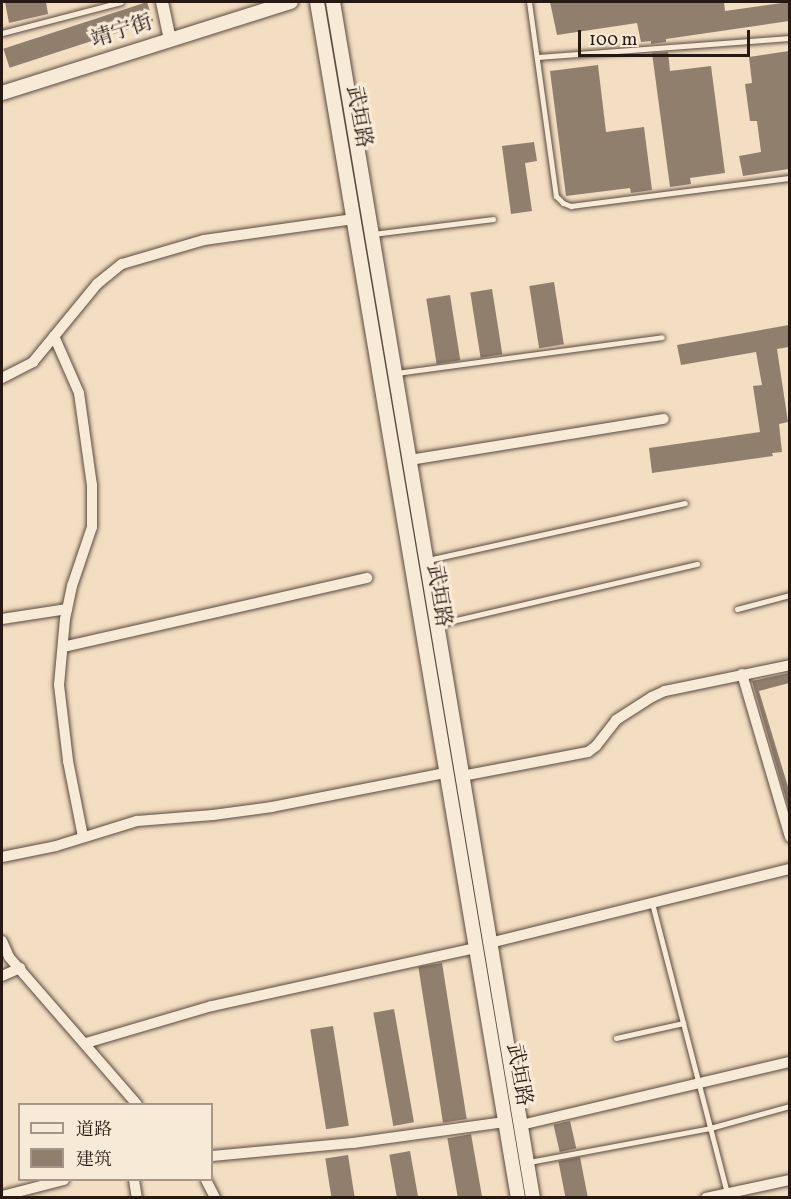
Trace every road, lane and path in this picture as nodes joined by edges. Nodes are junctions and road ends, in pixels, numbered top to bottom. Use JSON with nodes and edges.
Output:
{"nodes":[{"id":1,"x":121,"y":2,"type":"edge"},
{"id":2,"x":162,"y":2,"type":"edge"},
{"id":3,"x":291,"y":2,"type":"edge"},
{"id":4,"x":317,"y":2,"type":"edge"},
{"id":5,"x":333,"y":2,"type":"edge"},
{"id":6,"x":530,"y":2,"type":"edge"},
{"id":7,"x":2,"y":33,"type":"edge"},
{"id":8,"x":789,"y":38,"type":"edge"},
{"id":9,"x":170,"y":39,"type":"junction"},
{"id":10,"x":537,"y":57,"type":"junction"},
{"id":11,"x":2,"y":93,"type":"edge"},
{"id":12,"x":789,"y":178,"type":"edge"},
{"id":13,"x":354,"y":219,"type":"junction"},
{"id":14,"x":493,"y":219,"type":"dead end"},
{"id":15,"x":372,"y":234,"type":"junction"},
{"id":16,"x":54,"y":336,"type":"junction"},
{"id":17,"x":662,"y":337,"type":"dead end"},
{"id":18,"x":395,"y":373,"type":"junction"},
{"id":19,"x":2,"y":378,"type":"edge"},
{"id":20,"x":664,"y":419,"type":"dead end"},
{"id":21,"x":410,"y":460,"type":"junction"},
{"id":22,"x":685,"y":503,"type":"dead end"},
{"id":23,"x":426,"y":560,"type":"junction"},
{"id":24,"x":696,"y":564,"type":"dead end"},
{"id":25,"x":367,"y":578,"type":"dead end"},
{"id":26,"x":789,"y":595,"type":"edge"},
{"id":27,"x":67,"y":609,"type":"junction"},
{"id":28,"x":737,"y":609,"type":"dead end"},
{"id":29,"x":2,"y":619,"type":"edge"},
{"id":30,"x":437,"y":624,"type":"junction"},
{"id":31,"x":63,"y":647,"type":"junction"},
{"id":32,"x":789,"y":665,"type":"edge"},
{"id":33,"x":742,"y":674,"type":"junction"},
{"id":34,"x":446,"y":773,"type":"junction"},
{"id":35,"x":462,"y":776,"type":"junction"},
{"id":36,"x":83,"y":837,"type":"junction"},
{"id":37,"x":789,"y":837,"type":"edge"},
{"id":38,"x":2,"y":857,"type":"edge"},
{"id":39,"x":789,"y":869,"type":"edge"},
{"id":40,"x":652,"y":903,"type":"junction"},
{"id":41,"x":2,"y":941,"type":"edge"},
{"id":42,"x":490,"y":943,"type":"junction"},
{"id":43,"x":476,"y":948,"type":"junction"},
{"id":44,"x":20,"y":969,"type":"junction"},
{"id":45,"x":2,"y":976,"type":"edge"},
{"id":46,"x":683,"y":1023,"type":"junction"},
{"id":47,"x":616,"y":1038,"type":"dead end"},
{"id":48,"x":86,"y":1043,"type":"junction"},
{"id":49,"x":789,"y":1062,"type":"edge"},
{"id":50,"x":699,"y":1084,"type":"junction"},
{"id":51,"x":136,"y":1103,"type":"edge"},
{"id":52,"x":789,"y":1106,"type":"edge"},
{"id":53,"x":505,"y":1122,"type":"junction"},
{"id":54,"x":521,"y":1125,"type":"junction"},
{"id":55,"x":710,"y":1128,"type":"junction"},
{"id":56,"x":213,"y":1156,"type":"edge"},
{"id":57,"x":527,"y":1162,"type":"junction"},
{"id":58,"x":789,"y":1180,"type":"edge"},
{"id":59,"x":57,"y":1181,"type":"edge"},
{"id":60,"x":134,"y":1181,"type":"edge"},
{"id":61,"x":207,"y":1181,"type":"edge"},
{"id":62,"x":727,"y":1194,"type":"junction"},
{"id":63,"x":2,"y":1196,"type":"edge"},
{"id":64,"x":136,"y":1197,"type":"edge"},
{"id":65,"x":215,"y":1197,"type":"edge"},
{"id":66,"x":518,"y":1197,"type":"edge"},
{"id":67,"x":533,"y":1197,"type":"edge"},
{"id":68,"x":706,"y":1197,"type":"edge"}],
"edges":[{"from":1,"to":7,"type":"lane"},
{"from":2,"to":9,"type":"street"},
{"from":3,"to":9,"type":"main road","name":"靖宁街"},
{"from":4,"to":13,"type":"main road","name":"武垣路"},
{"from":5,"to":15,"type":"main road","name":"武垣路"},
{"from":6,"to":10,"type":"lane"},
{"from":8,"to":10,"type":"lane"},
{"from":9,"to":11,"type":"main road","name":"靖宁街"},
{"from":10,"to":12,"type":"lane"},
{"from":13,"to":16,"type":"street"},
{"from":13,"to":34,"type":"main road","name":"武垣路"},
{"from":14,"to":15,"type":"lane"},
{"from":15,"to":18,"type":"main road","name":"武垣路"},
{"from":16,"to":19,"type":"street"},
{"from":16,"to":27,"type":"street"},
{"from":17,"to":18,"type":"lane"},
{"from":18,"to":21,"type":"main road","name":"武垣路"},
{"from":20,"to":21,"type":"street"},
{"from":21,"to":23,"type":"main road","name":"武垣路"},
{"from":22,"to":23,"type":"lane"},
{"from":23,"to":30,"type":"main road","name":"武垣路"},
{"from":24,"to":30,"type":"lane"},
{"from":25,"to":31,"type":"street"},
{"from":26,"to":28,"type":"lane"},
{"from":27,"to":29,"type":"street"},
{"from":27,"to":31,"type":"street"},
{"from":30,"to":35,"type":"main road","name":"武垣路"},
{"from":31,"to":36,"type":"street"},
{"from":32,"to":33,"type":"street"},
{"from":33,"to":35,"type":"street"},
{"from":33,"to":37,"type":"street"},
{"from":34,"to":36,"type":"street"},
{"from":34,"to":43,"type":"main road","name":"武垣路"},
{"from":35,"to":42,"type":"main road","name":"武垣路"},
{"from":36,"to":38,"type":"street"},
{"from":39,"to":40,"type":"street"},
{"from":40,"to":42,"type":"street"},
{"from":40,"to":46,"type":"lane"},
{"from":41,"to":44,"type":"street"},
{"from":42,"to":54,"type":"main road","name":"武垣路"},
{"from":43,"to":48,"type":"street"},
{"from":43,"to":53,"type":"main road","name":"武垣路"},
{"from":44,"to":45,"type":"street"},
{"from":44,"to":48,"type":"street"},
{"from":46,"to":47,"type":"lane"},
{"from":46,"to":50,"type":"lane"},
{"from":48,"to":51,"type":"street"},
{"from":49,"to":50,"type":"street"},
{"from":50,"to":54,"type":"street"},
{"from":50,"to":55,"type":"lane"},
{"from":52,"to":55,"type":"lane"},
{"from":53,"to":56,"type":"street"},
{"from":53,"to":66,"type":"main road","name":"武垣路"},
{"from":54,"to":57,"type":"main road","name":"武垣路"},
{"from":55,"to":57,"type":"lane"},
{"from":55,"to":62,"type":"lane"},
{"from":57,"to":67,"type":"main road","name":"武垣路"},
{"from":58,"to":62,"type":"street"},
{"from":59,"to":63,"type":"street"},
{"from":60,"to":64,"type":"street"},
{"from":61,"to":65,"type":"street"},
{"from":62,"to":68,"type":"street"}]}
